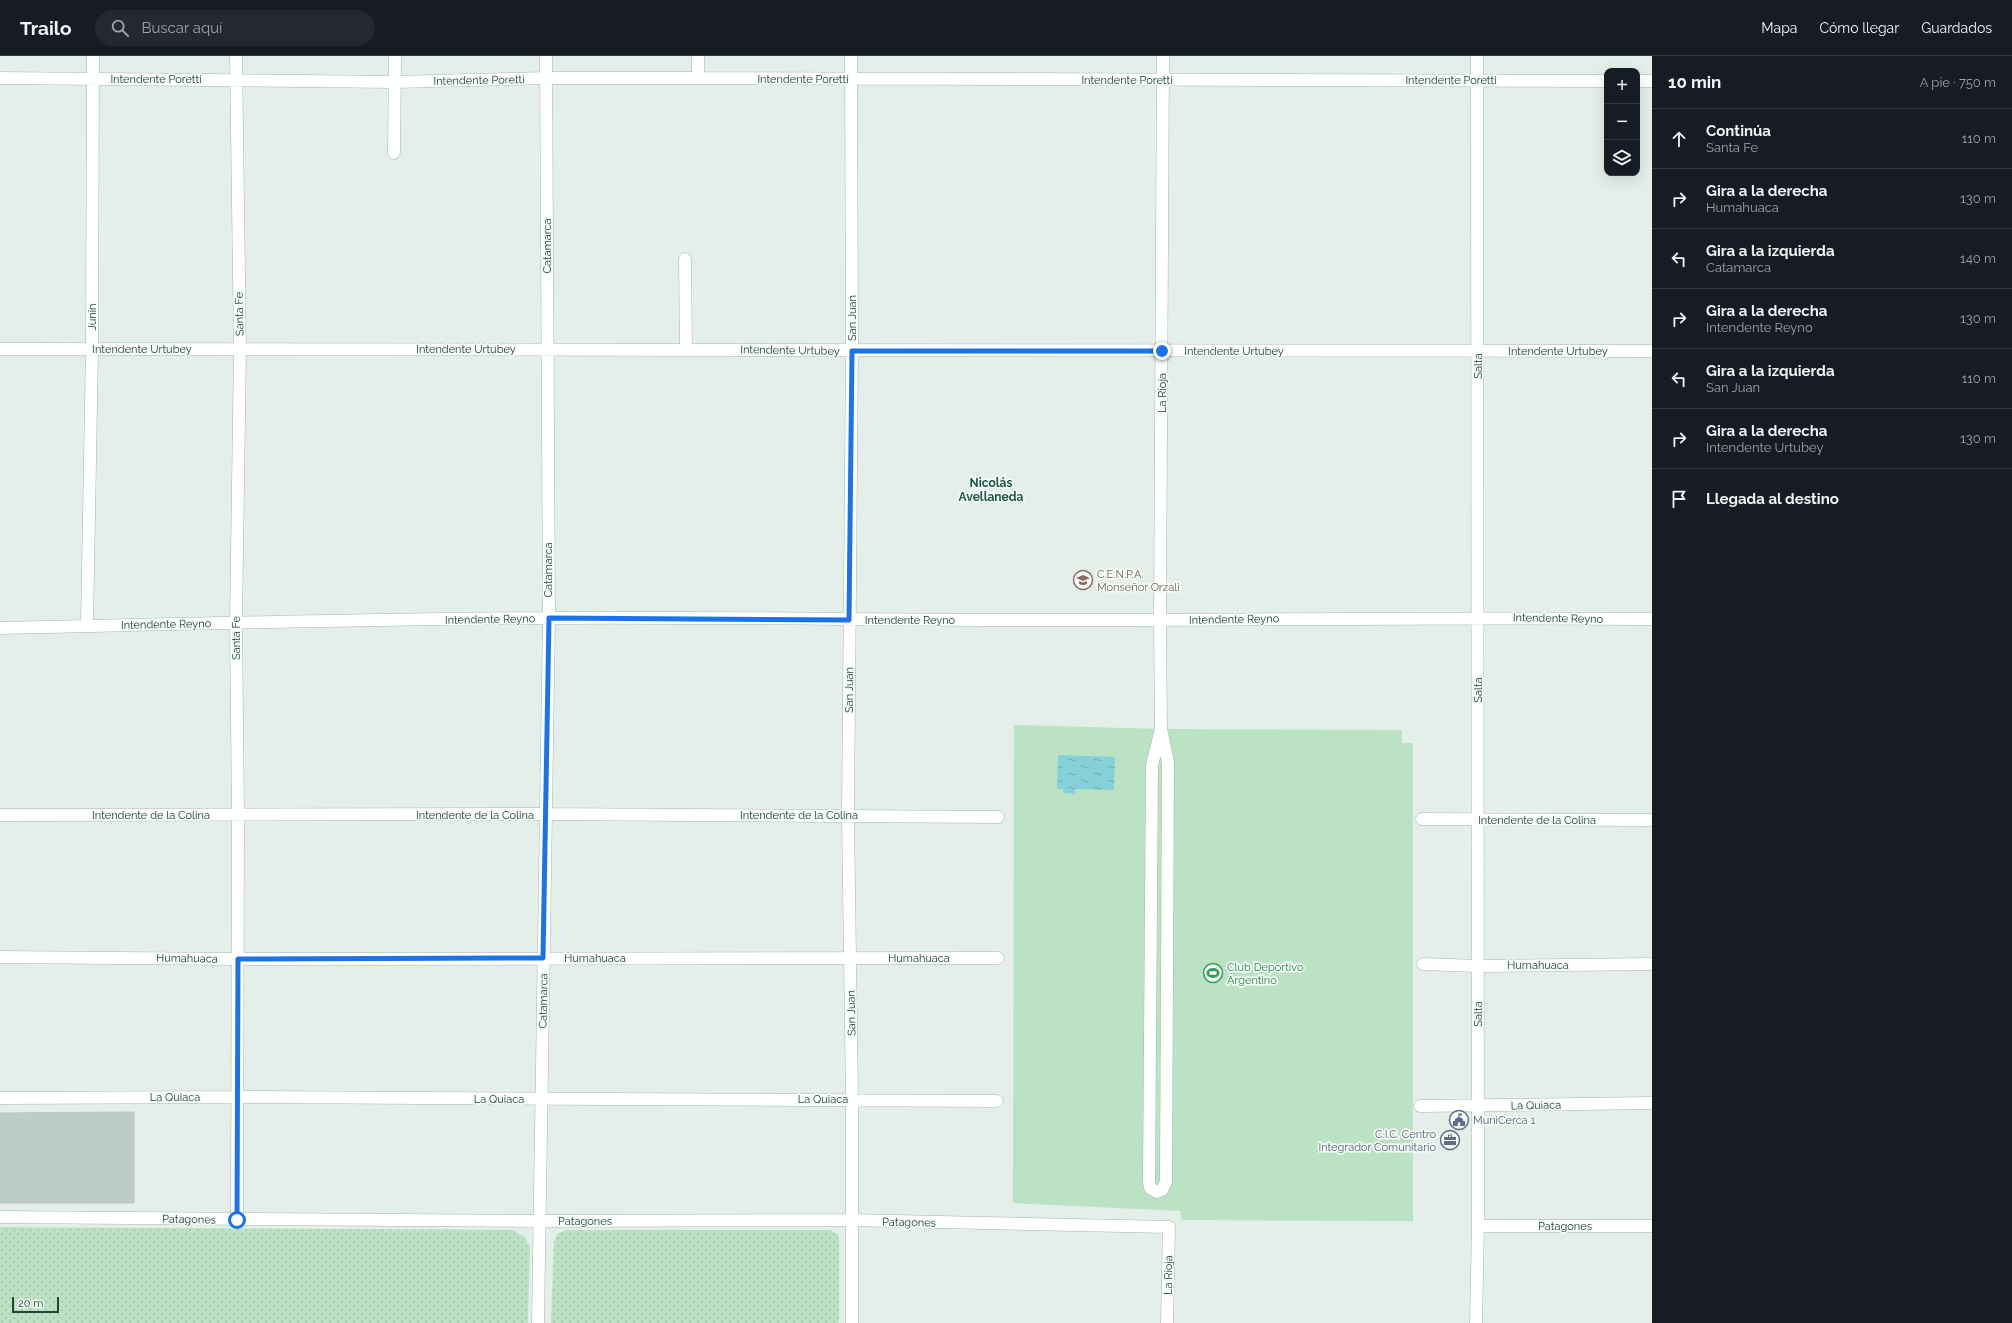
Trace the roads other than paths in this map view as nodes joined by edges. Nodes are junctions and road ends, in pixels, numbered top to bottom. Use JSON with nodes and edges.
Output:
{"nodes":[{"id":1,"x":93,"y":56,"type":"edge"},
{"id":2,"x":236,"y":56,"type":"edge"},
{"id":3,"x":395,"y":56,"type":"edge"},
{"id":4,"x":546,"y":56,"type":"edge"},
{"id":5,"x":698,"y":56,"type":"edge"},
{"id":6,"x":851,"y":56,"type":"edge"},
{"id":7,"x":1163,"y":56,"type":"edge"},
{"id":8,"x":1477,"y":56,"type":"edge"},
{"id":9,"x":0,"y":78,"type":"edge"},
{"id":10,"x":546,"y":78,"type":"junction"},
{"id":11,"x":698,"y":78,"type":"junction"},
{"id":12,"x":93,"y":79,"type":"junction"},
{"id":13,"x":236,"y":79,"type":"junction"},
{"id":14,"x":851,"y":79,"type":"junction"},
{"id":15,"x":1477,"y":79,"type":"junction"},
{"id":16,"x":1163,"y":81,"type":"junction"},
{"id":17,"x":1604,"y":81,"type":"edge"},
{"id":18,"x":1640,"y":81,"type":"edge"},
{"id":19,"x":1652,"y":81,"type":"edge"},
{"id":20,"x":395,"y":82,"type":"junction"},
{"id":21,"x":394,"y":153,"type":"dead end"},
{"id":22,"x":685,"y":259,"type":"dead end"},
{"id":23,"x":0,"y":349,"type":"edge"},
{"id":24,"x":92,"y":349,"type":"junction"},
{"id":25,"x":240,"y":349,"type":"junction"},
{"id":26,"x":548,"y":349,"type":"junction"},
{"id":27,"x":686,"y":349,"type":"junction"},
{"id":28,"x":852,"y":351,"type":"junction"},
{"id":29,"x":1162,"y":351,"type":"junction"},
{"id":30,"x":1652,"y":351,"type":"edge"},
{"id":31,"x":1478,"y":352,"type":"junction"},
{"id":32,"x":1478,"y":617,"type":"junction"},
{"id":33,"x":549,"y":618,"type":"junction"},
{"id":34,"x":1652,"y":619,"type":"edge"},
{"id":35,"x":849,"y":620,"type":"junction"},
{"id":36,"x":1160,"y":620,"type":"junction"},
{"id":37,"x":236,"y":622,"type":"junction"},
{"id":38,"x":87,"y":626,"type":"junction"},
{"id":39,"x":0,"y":628,"type":"edge"},
{"id":40,"x":1161,"y":729,"type":"junction"},
{"id":41,"x":545,"y":814,"type":"junction"},
{"id":42,"x":0,"y":815,"type":"edge"},
{"id":43,"x":238,"y":815,"type":"junction"},
{"id":44,"x":848,"y":816,"type":"junction"},
{"id":45,"x":998,"y":817,"type":"dead end"},
{"id":46,"x":1422,"y":819,"type":"dead end"},
{"id":47,"x":1478,"y":820,"type":"junction"},
{"id":48,"x":1652,"y":820,"type":"edge"},
{"id":49,"x":1151,"y":927,"type":"junction"},
{"id":50,"x":1167,"y":928,"type":"junction"},
{"id":51,"x":0,"y":956,"type":"edge"},
{"id":52,"x":543,"y":958,"type":"junction"},
{"id":53,"x":850,"y":958,"type":"junction"},
{"id":54,"x":998,"y":958,"type":"dead end"},
{"id":55,"x":238,"y":959,"type":"junction"},
{"id":56,"x":1423,"y":964,"type":"dead end"},
{"id":57,"x":1652,"y":964,"type":"edge"},
{"id":58,"x":1478,"y":966,"type":"junction"},
{"id":59,"x":237,"y":1097,"type":"junction"},
{"id":60,"x":0,"y":1098,"type":"edge"},
{"id":61,"x":852,"y":1099,"type":"junction"},
{"id":62,"x":542,"y":1100,"type":"junction"},
{"id":63,"x":997,"y":1100,"type":"dead end"},
{"id":64,"x":1652,"y":1103,"type":"edge"},
{"id":65,"x":1420,"y":1106,"type":"dead end"},
{"id":66,"x":1478,"y":1106,"type":"junction"},
{"id":67,"x":0,"y":1217,"type":"edge"},
{"id":68,"x":237,"y":1220,"type":"junction"},
{"id":69,"x":851,"y":1220,"type":"junction"},
{"id":70,"x":540,"y":1221,"type":"junction"},
{"id":71,"x":1478,"y":1226,"type":"junction"},
{"id":72,"x":1652,"y":1226,"type":"edge"},
{"id":73,"x":1169,"y":1227,"type":"joint"},
{"id":74,"x":538,"y":1323,"type":"edge"},
{"id":75,"x":852,"y":1323,"type":"edge"},
{"id":76,"x":1167,"y":1323,"type":"edge"},
{"id":77,"x":1476,"y":1323,"type":"edge"}],
"edges":[{"from":1,"to":12,"type":"street","name":"Junin"},
{"from":2,"to":13,"type":"street","name":"Santa Fe"},
{"from":3,"to":20,"type":"street"},
{"from":4,"to":10,"type":"street","name":"Catamarca"},
{"from":5,"to":11,"type":"street"},
{"from":6,"to":14,"type":"street","name":"San Juan"},
{"from":7,"to":16,"type":"street","name":"La Rioja"},
{"from":8,"to":15,"type":"street","name":"Salta"},
{"from":9,"to":12,"type":"street","name":"Intendente Poretti"},
{"from":10,"to":11,"type":"street","name":"Intendente Poretti"},
{"from":10,"to":20,"type":"street","name":"Intendente Poretti"},
{"from":10,"to":26,"type":"street","name":"Catamarca"},
{"from":11,"to":14,"type":"street","name":"Intendente Poretti"},
{"from":12,"to":13,"type":"street","name":"Intendente Poretti"},
{"from":12,"to":24,"type":"street","name":"Junin"},
{"from":13,"to":20,"type":"street","name":"Intendente Poretti"},
{"from":13,"to":25,"type":"street","name":"Santa Fe"},
{"from":14,"to":16,"type":"street","name":"Intendente Poretti"},
{"from":14,"to":28,"type":"street","name":"San Juan"},
{"from":15,"to":16,"type":"street","name":"Intendente Poretti"},
{"from":15,"to":17,"type":"street","name":"Intendente Poretti"},
{"from":15,"to":31,"type":"street","name":"Salta"},
{"from":16,"to":29,"type":"street","name":"La Rioja"},
{"from":18,"to":19,"type":"street"},
{"from":20,"to":21,"type":"street"},
{"from":22,"to":27,"type":"street"},
{"from":23,"to":24,"type":"street","name":"Intendente Urtubey"},
{"from":24,"to":25,"type":"street","name":"Intendente Urtubey"},
{"from":24,"to":38,"type":"street","name":"Junin"},
{"from":25,"to":26,"type":"street","name":"Intendente Urtubey"},
{"from":25,"to":37,"type":"street","name":"Santa Fe"},
{"from":26,"to":27,"type":"street","name":"Intendente Urtubey"},
{"from":26,"to":33,"type":"street","name":"Catamarca"},
{"from":27,"to":28,"type":"street","name":"Intendente Urtubey"},
{"from":28,"to":29,"type":"street","name":"Intendente Urtubey"},
{"from":28,"to":35,"type":"street","name":"San Juan"},
{"from":29,"to":31,"type":"street","name":"Intendente Urtubey"},
{"from":29,"to":36,"type":"street","name":"La Rioja"},
{"from":30,"to":31,"type":"street","name":"Intendente Urtubey"},
{"from":31,"to":32,"type":"street","name":"Salta"},
{"from":32,"to":34,"type":"street","name":"Intendente Reyno"},
{"from":32,"to":36,"type":"street","name":"Intendente Reyno"},
{"from":32,"to":47,"type":"street","name":"Salta"},
{"from":33,"to":35,"type":"street","name":"Intendente Reyno"},
{"from":33,"to":37,"type":"street","name":"Intendente Reyno"},
{"from":33,"to":41,"type":"street","name":"Catamarca"},
{"from":35,"to":36,"type":"street","name":"Intendente Reyno"},
{"from":35,"to":44,"type":"street","name":"San Juan"},
{"from":36,"to":40,"type":"street","name":"La Rioja"},
{"from":37,"to":38,"type":"street","name":"Intendente Reyno"},
{"from":37,"to":43,"type":"street","name":"Santa Fe"},
{"from":38,"to":39,"type":"street","name":"Intendente Reyno"},
{"from":40,"to":49,"type":"street"},
{"from":40,"to":50,"type":"street"},
{"from":41,"to":43,"type":"street","name":"Intendente de la Colina"},
{"from":41,"to":44,"type":"street","name":"Intendente de la Colina"},
{"from":41,"to":52,"type":"street","name":"Catamarca"},
{"from":42,"to":43,"type":"street","name":"Intendente de la Colina"},
{"from":43,"to":55,"type":"street","name":"Santa Fe"},
{"from":44,"to":45,"type":"street","name":"Intendente de la Colina"},
{"from":44,"to":53,"type":"street","name":"San Juan"},
{"from":46,"to":47,"type":"street","name":"Intendente de la Colina"},
{"from":47,"to":48,"type":"street","name":"Intendente de la Colina"},
{"from":47,"to":58,"type":"street","name":"Salta"},
{"from":49,"to":50,"type":"street"},
{"from":49,"to":50,"type":"street"},
{"from":51,"to":55,"type":"street","name":"Humahuaca"},
{"from":52,"to":53,"type":"street","name":"Humahuaca"},
{"from":52,"to":55,"type":"street","name":"Humahuaca"},
{"from":52,"to":62,"type":"street","name":"Catamarca"},
{"from":53,"to":54,"type":"street","name":"Humahuaca"},
{"from":53,"to":61,"type":"street","name":"San Juan"},
{"from":55,"to":59,"type":"street","name":"Santa Fe"},
{"from":56,"to":58,"type":"street","name":"Humahuaca"},
{"from":57,"to":58,"type":"street","name":"Humahuaca"},
{"from":58,"to":66,"type":"street","name":"Salta"},
{"from":59,"to":60,"type":"street","name":"La Quiaca"},
{"from":59,"to":62,"type":"street","name":"La Quiaca"},
{"from":59,"to":68,"type":"street","name":"Santa Fe"},
{"from":61,"to":62,"type":"street","name":"La Quiaca"},
{"from":61,"to":63,"type":"street","name":"La Quiaca"},
{"from":61,"to":69,"type":"street","name":"San Juan"},
{"from":62,"to":70,"type":"street","name":"Catamarca"},
{"from":64,"to":66,"type":"street","name":"La Quiaca"},
{"from":65,"to":66,"type":"street","name":"La Quiaca"},
{"from":66,"to":71,"type":"street","name":"Salta"},
{"from":67,"to":68,"type":"street","name":"Patagones"},
{"from":68,"to":70,"type":"street","name":"Patagones"},
{"from":69,"to":70,"type":"street","name":"Patagones"},
{"from":69,"to":73,"type":"street","name":"Patagones"},
{"from":69,"to":75,"type":"street","name":"San Juan"},
{"from":70,"to":74,"type":"street","name":"Catamarca"},
{"from":71,"to":72,"type":"street","name":"Patagones"},
{"from":71,"to":77,"type":"street","name":"Salta"},
{"from":73,"to":76,"type":"street","name":"La Rioja"}]}
